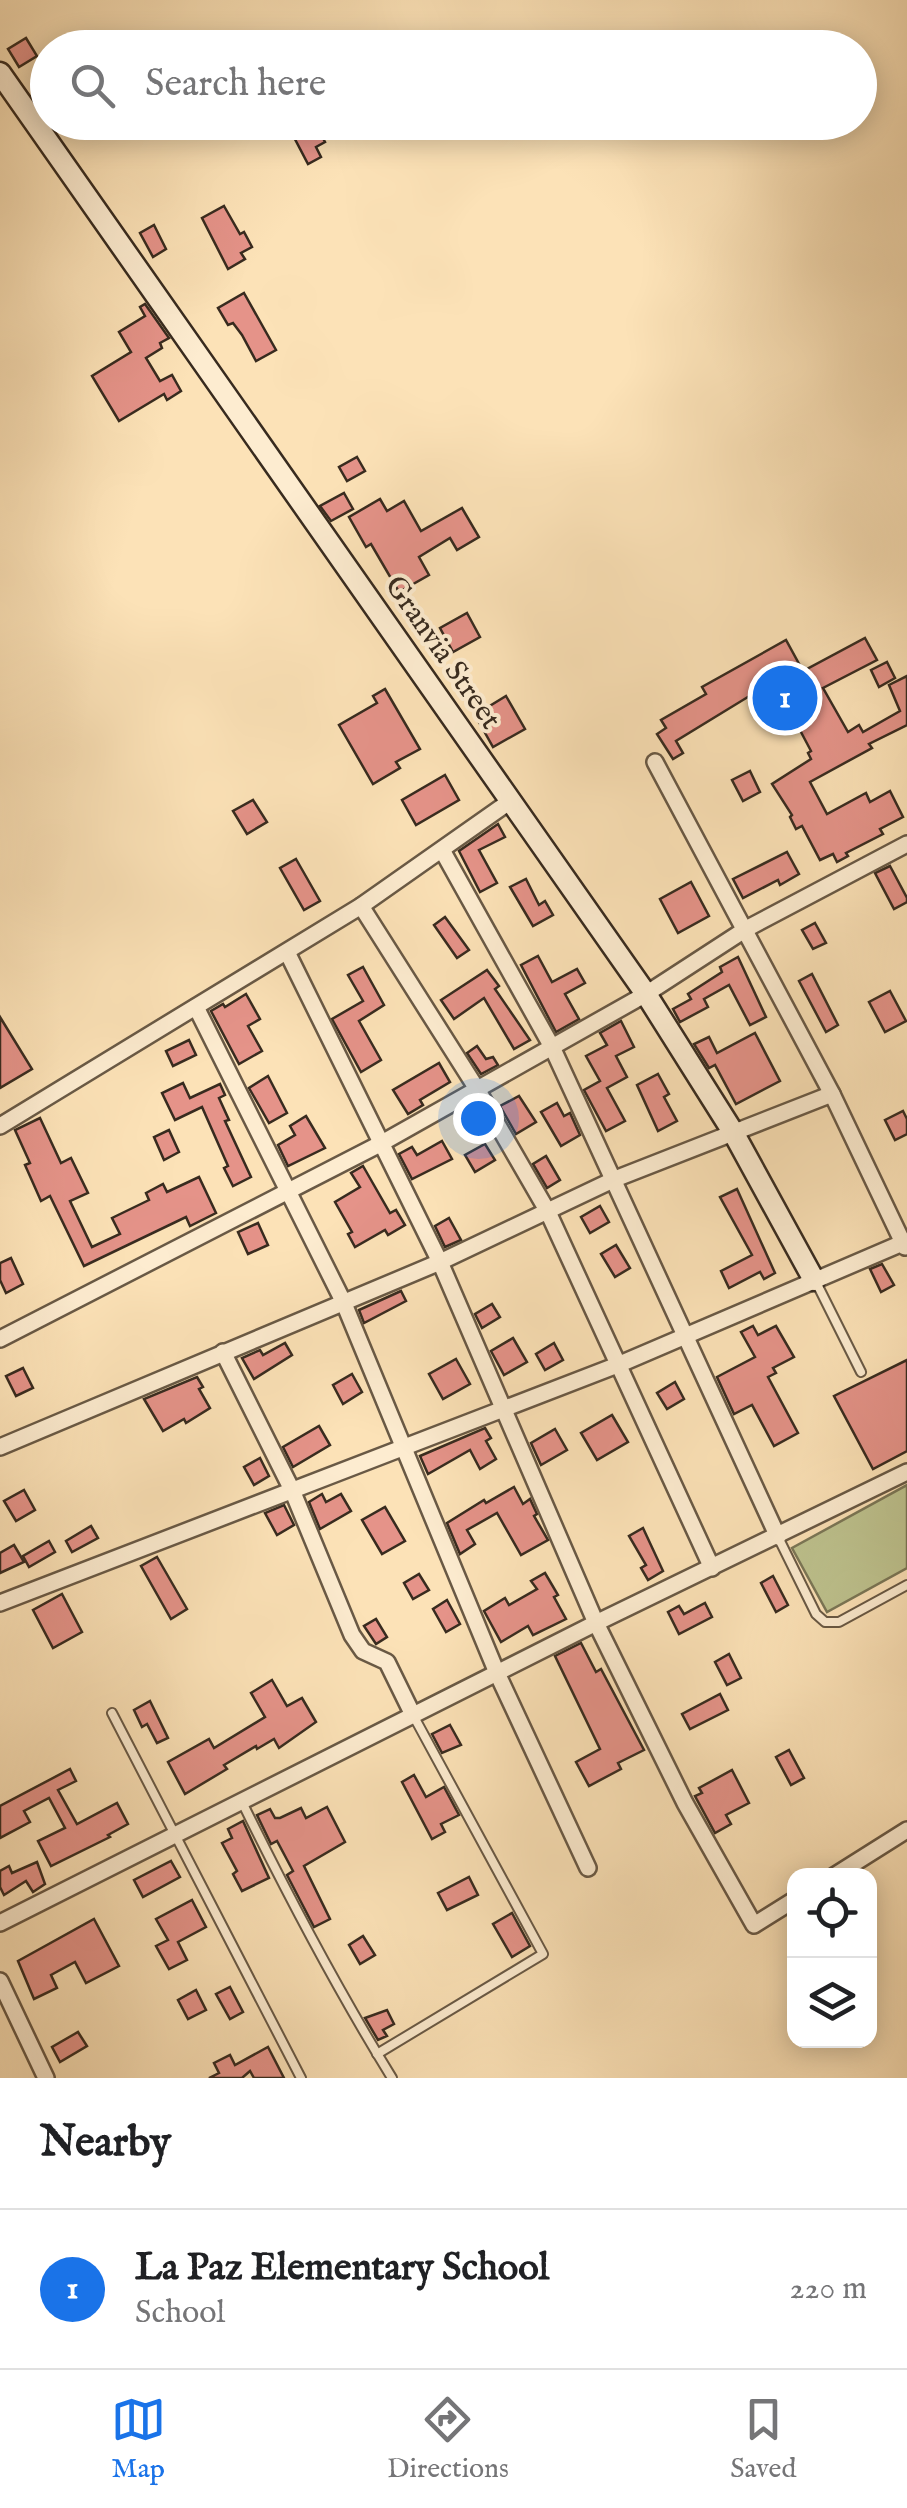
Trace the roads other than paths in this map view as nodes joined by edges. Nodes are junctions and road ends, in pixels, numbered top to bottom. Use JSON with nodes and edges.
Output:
{"nodes":[{"id":1,"x":0,"y":73,"type":"edge"},
{"id":2,"x":30,"y":116,"type":"edge"},
{"id":3,"x":47,"y":140,"type":"edge"},
{"id":4,"x":656,"y":762,"type":"dead end"},
{"id":5,"x":509,"y":802,"type":"junction"},
{"id":6,"x":907,"y":844,"type":"edge"},
{"id":7,"x":442,"y":850,"type":"junction"},
{"id":8,"x":361,"y":906,"type":"junction"},
{"id":9,"x":746,"y":929,"type":"junction"},
{"id":10,"x":288,"y":952,"type":"junction"},
{"id":11,"x":646,"y":994,"type":"junction"},
{"id":12,"x":196,"y":1007,"type":"junction"},
{"id":13,"x":552,"y":1047,"type":"junction"},
{"id":14,"x":478,"y":1088,"type":"junction"},
{"id":15,"x":832,"y":1094,"type":"junction"},
{"id":16,"x":0,"y":1126,"type":"edge"},
{"id":17,"x":733,"y":1132,"type":"junction"},
{"id":18,"x":380,"y":1144,"type":"junction"},
{"id":19,"x":615,"y":1179,"type":"junction"},
{"id":20,"x":288,"y":1190,"type":"junction"},
{"id":21,"x":548,"y":1212,"type":"junction"},
{"id":22,"x":906,"y":1244,"type":"edge"},
{"id":23,"x":440,"y":1262,"type":"junction"},
{"id":24,"x":814,"y":1280,"type":"junction"},
{"id":25,"x":343,"y":1301,"type":"junction"},
{"id":26,"x":684,"y":1336,"type":"junction"},
{"id":27,"x":0,"y":1339,"type":"edge"},
{"id":28,"x":223,"y":1352,"type":"junction"},
{"id":29,"x":620,"y":1364,"type":"junction"},
{"id":30,"x":861,"y":1372,"type":"dead end"},
{"id":31,"x":505,"y":1407,"type":"junction"},
{"id":32,"x":0,"y":1448,"type":"edge"},
{"id":33,"x":406,"y":1448,"type":"junction"},
{"id":34,"x":907,"y":1472,"type":"edge"},
{"id":35,"x":292,"y":1490,"type":"junction"},
{"id":36,"x":778,"y":1537,"type":"junction"},
{"id":37,"x":712,"y":1568,"type":"junction"},
{"id":38,"x":907,"y":1585,"type":"edge"},
{"id":39,"x":0,"y":1603,"type":"edge"},
{"id":40,"x":596,"y":1623,"type":"junction"},
{"id":41,"x":497,"y":1672,"type":"junction"},
{"id":42,"x":112,"y":1713,"type":"dead end"},
{"id":43,"x":413,"y":1715,"type":"junction"},
{"id":44,"x":242,"y":1802,"type":"junction"},
{"id":45,"x":907,"y":1830,"type":"edge"},
{"id":46,"x":174,"y":1836,"type":"junction"},
{"id":47,"x":588,"y":1868,"type":"dead end"},
{"id":48,"x":847,"y":1868,"type":"edge"},
{"id":49,"x":787,"y":1904,"type":"edge"},
{"id":50,"x":0,"y":1923,"type":"edge"},
{"id":51,"x":0,"y":1981,"type":"edge"},
{"id":52,"x":377,"y":2054,"type":"junction"},
{"id":53,"x":46,"y":2078,"type":"edge"},
{"id":54,"x":301,"y":2078,"type":"edge"},
{"id":55,"x":392,"y":2078,"type":"edge"}],
"edges":[{"from":1,"to":2,"type":"street","name":"Granvia Street"},
{"from":3,"to":5,"type":"street","name":"Granvia Street"},
{"from":4,"to":9,"type":"street"},
{"from":5,"to":7,"type":"street"},
{"from":5,"to":11,"type":"street","name":"Granvia Street"},
{"from":6,"to":9,"type":"street"},
{"from":7,"to":8,"type":"street"},
{"from":7,"to":13,"type":"street"},
{"from":8,"to":10,"type":"street"},
{"from":8,"to":14,"type":"street"},
{"from":9,"to":11,"type":"street"},
{"from":9,"to":15,"type":"street"},
{"from":10,"to":12,"type":"street"},
{"from":10,"to":18,"type":"street"},
{"from":11,"to":13,"type":"street"},
{"from":11,"to":17,"type":"street","name":"Granvia Street"},
{"from":12,"to":16,"type":"street"},
{"from":12,"to":20,"type":"street"},
{"from":13,"to":14,"type":"street"},
{"from":13,"to":19,"type":"street"},
{"from":14,"to":18,"type":"street"},
{"from":14,"to":21,"type":"street"},
{"from":15,"to":17,"type":"street"},
{"from":15,"to":22,"type":"street"},
{"from":17,"to":19,"type":"street"},
{"from":17,"to":24,"type":"street","name":"Granvia Street"},
{"from":18,"to":20,"type":"street"},
{"from":18,"to":23,"type":"street"},
{"from":19,"to":21,"type":"street"},
{"from":19,"to":26,"type":"street"},
{"from":20,"to":25,"type":"street"},
{"from":20,"to":27,"type":"street"},
{"from":21,"to":23,"type":"street"},
{"from":21,"to":29,"type":"street"},
{"from":22,"to":24,"type":"street"},
{"from":23,"to":25,"type":"street"},
{"from":23,"to":31,"type":"street"},
{"from":24,"to":26,"type":"street"},
{"from":24,"to":30,"type":"lane"},
{"from":25,"to":28,"type":"street"},
{"from":25,"to":33,"type":"street"},
{"from":26,"to":29,"type":"street"},
{"from":26,"to":36,"type":"street"},
{"from":28,"to":32,"type":"street"},
{"from":28,"to":35,"type":"street"},
{"from":29,"to":31,"type":"street"},
{"from":29,"to":37,"type":"street"},
{"from":31,"to":33,"type":"street"},
{"from":31,"to":40,"type":"street"},
{"from":33,"to":35,"type":"street"},
{"from":33,"to":41,"type":"street"},
{"from":34,"to":36,"type":"street"},
{"from":35,"to":39,"type":"street"},
{"from":35,"to":43,"type":"street"},
{"from":36,"to":37,"type":"street"},
{"from":36,"to":38,"type":"lane"},
{"from":37,"to":40,"type":"street"},
{"from":40,"to":41,"type":"street"},
{"from":40,"to":49,"type":"street"},
{"from":41,"to":43,"type":"street"},
{"from":41,"to":47,"type":"street"},
{"from":42,"to":46,"type":"lane"},
{"from":43,"to":44,"type":"street"},
{"from":43,"to":52,"type":"lane"},
{"from":44,"to":46,"type":"street"},
{"from":44,"to":52,"type":"lane"},
{"from":45,"to":48,"type":"street"},
{"from":46,"to":50,"type":"street"},
{"from":46,"to":54,"type":"lane"},
{"from":51,"to":53,"type":"street"},
{"from":52,"to":55,"type":"lane"}]}
